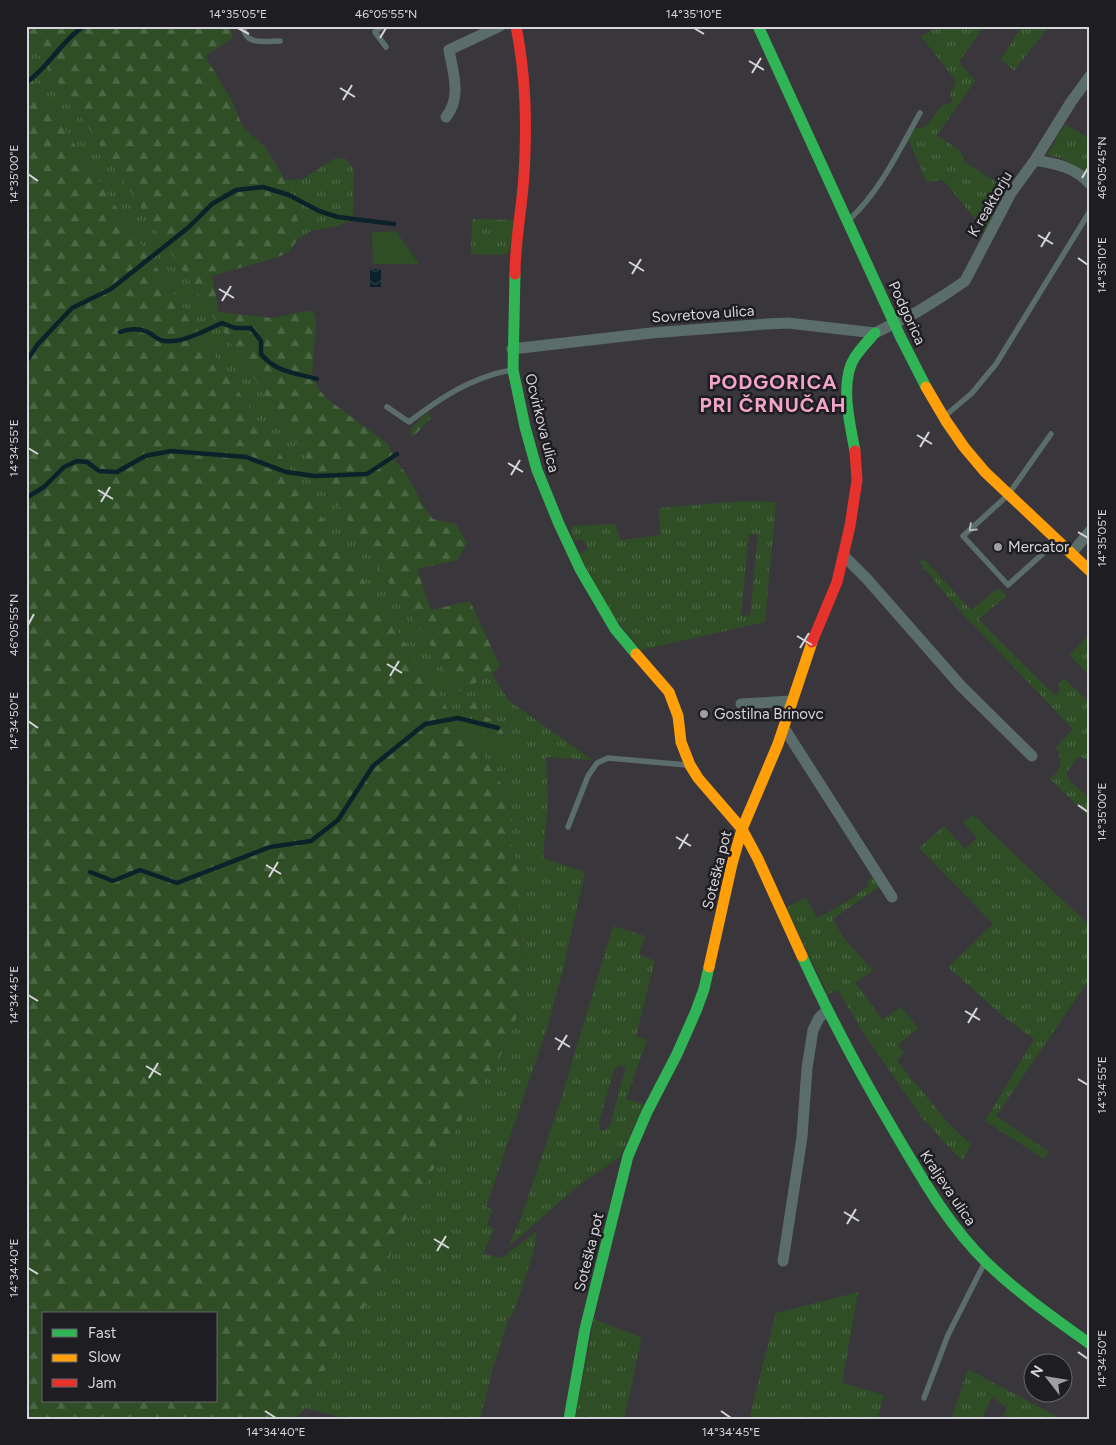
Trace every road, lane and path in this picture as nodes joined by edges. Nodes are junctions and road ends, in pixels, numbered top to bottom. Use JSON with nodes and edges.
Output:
{"nodes":[{"id":1,"x":244,"y":26,"type":"edge"},
{"id":2,"x":383,"y":26,"type":"edge"},
{"id":3,"x":500,"y":26,"type":"edge"},
{"id":4,"x":516,"y":26,"type":"edge"},
{"id":5,"x":758,"y":26,"type":"edge"},
{"id":6,"x":280,"y":41,"type":"dead end"},
{"id":7,"x":386,"y":47,"type":"dead end"},
{"id":8,"x":1090,"y":76,"type":"edge"},
{"id":9,"x":920,"y":113,"type":"dead end"},
{"id":10,"x":446,"y":117,"type":"dead end"},
{"id":11,"x":1035,"y":160,"type":"junction"},
{"id":12,"x":1090,"y":184,"type":"edge"},
{"id":13,"x":1090,"y":211,"type":"edge"},
{"id":14,"x":848,"y":221,"type":"junction"},
{"id":15,"x":895,"y":323,"type":"junction"},
{"id":16,"x":875,"y":333,"type":"junction"},
{"id":17,"x":512,"y":349,"type":"junction"},
{"id":18,"x":513,"y":370,"type":"junction"},
{"id":19,"x":387,"y":407,"type":"dead end"},
{"id":20,"x":943,"y":418,"type":"junction"},
{"id":21,"x":1051,"y":434,"type":"dead end"},
{"id":22,"x":1008,"y":495,"type":"junction"},
{"id":23,"x":1090,"y":531,"type":"edge"},
{"id":24,"x":1057,"y":541,"type":"junction"},
{"id":25,"x":1071,"y":554,"type":"junction"},
{"id":26,"x":844,"y":556,"type":"junction"},
{"id":27,"x":1090,"y":571,"type":"edge"},
{"id":28,"x":792,"y":701,"type":"junction"},
{"id":29,"x":740,"y":704,"type":"dead end"},
{"id":30,"x":784,"y":728,"type":"junction"},
{"id":31,"x":1032,"y":756,"type":"dead end"},
{"id":32,"x":690,"y":765,"type":"junction"},
{"id":33,"x":568,"y":827,"type":"dead end"},
{"id":34,"x":742,"y":829,"type":"junction"},
{"id":35,"x":892,"y":897,"type":"dead end"},
{"id":36,"x":828,"y":1010,"type":"junction"},
{"id":37,"x":782,"y":1261,"type":"dead end"},
{"id":38,"x":986,"y":1262,"type":"junction"},
{"id":39,"x":1090,"y":1344,"type":"edge"},
{"id":40,"x":924,"y":1398,"type":"dead end"},
{"id":41,"x":569,"y":1419,"type":"edge"}],
"edges":[{"from":1,"to":6,"type":"lane"},
{"from":2,"to":7,"type":"lane"},
{"from":3,"to":10,"type":"street"},
{"from":4,"to":17,"type":"street","name":"Ocvirkova ulica"},
{"from":5,"to":14,"type":"street","name":"Podgorica"},
{"from":8,"to":11,"type":"street","name":"K reaktorju"},
{"from":9,"to":14,"type":"lane"},
{"from":11,"to":12,"type":"street"},
{"from":11,"to":15,"type":"street","name":"K reaktorju"},
{"from":13,"to":20,"type":"lane"},
{"from":14,"to":15,"type":"street","name":"Podgorica"},
{"from":15,"to":16,"type":"street"},
{"from":15,"to":20,"type":"street","name":"Podgorica"},
{"from":16,"to":17,"type":"street","name":"Sovretova ulica"},
{"from":16,"to":26,"type":"street","name":"Soteška pot"},
{"from":17,"to":18,"type":"street","name":"Ocvirkova ulica"},
{"from":18,"to":19,"type":"lane"},
{"from":18,"to":32,"type":"street","name":"Ocvirkova ulica"},
{"from":20,"to":22,"type":"street","name":"Podgorica"},
{"from":21,"to":22,"type":"lane"},
{"from":22,"to":24,"type":"street","name":"Podgorica"},
{"from":22,"to":24,"type":"lane","one_way":true},
{"from":23,"to":25,"type":"street"},
{"from":24,"to":25,"type":"street","name":"Podgorica"},
{"from":25,"to":27,"type":"street","name":"Podgorica"},
{"from":26,"to":28,"type":"street","name":"Soteška pot"},
{"from":26,"to":31,"type":"street"},
{"from":28,"to":29,"type":"street"},
{"from":28,"to":30,"type":"street","name":"Soteška pot"},
{"from":30,"to":34,"type":"street","name":"Soteška pot"},
{"from":30,"to":35,"type":"street"},
{"from":32,"to":33,"type":"lane"},
{"from":32,"to":34,"type":"street","name":"Ocvirkova ulica"},
{"from":34,"to":36,"type":"street","name":"Kraljeva ulica"},
{"from":34,"to":41,"type":"street","name":"Soteška pot"},
{"from":36,"to":37,"type":"street"},
{"from":36,"to":38,"type":"street","name":"Kraljeva ulica"},
{"from":38,"to":39,"type":"street","name":"Kraljeva ulica"},
{"from":38,"to":40,"type":"lane"}]}
